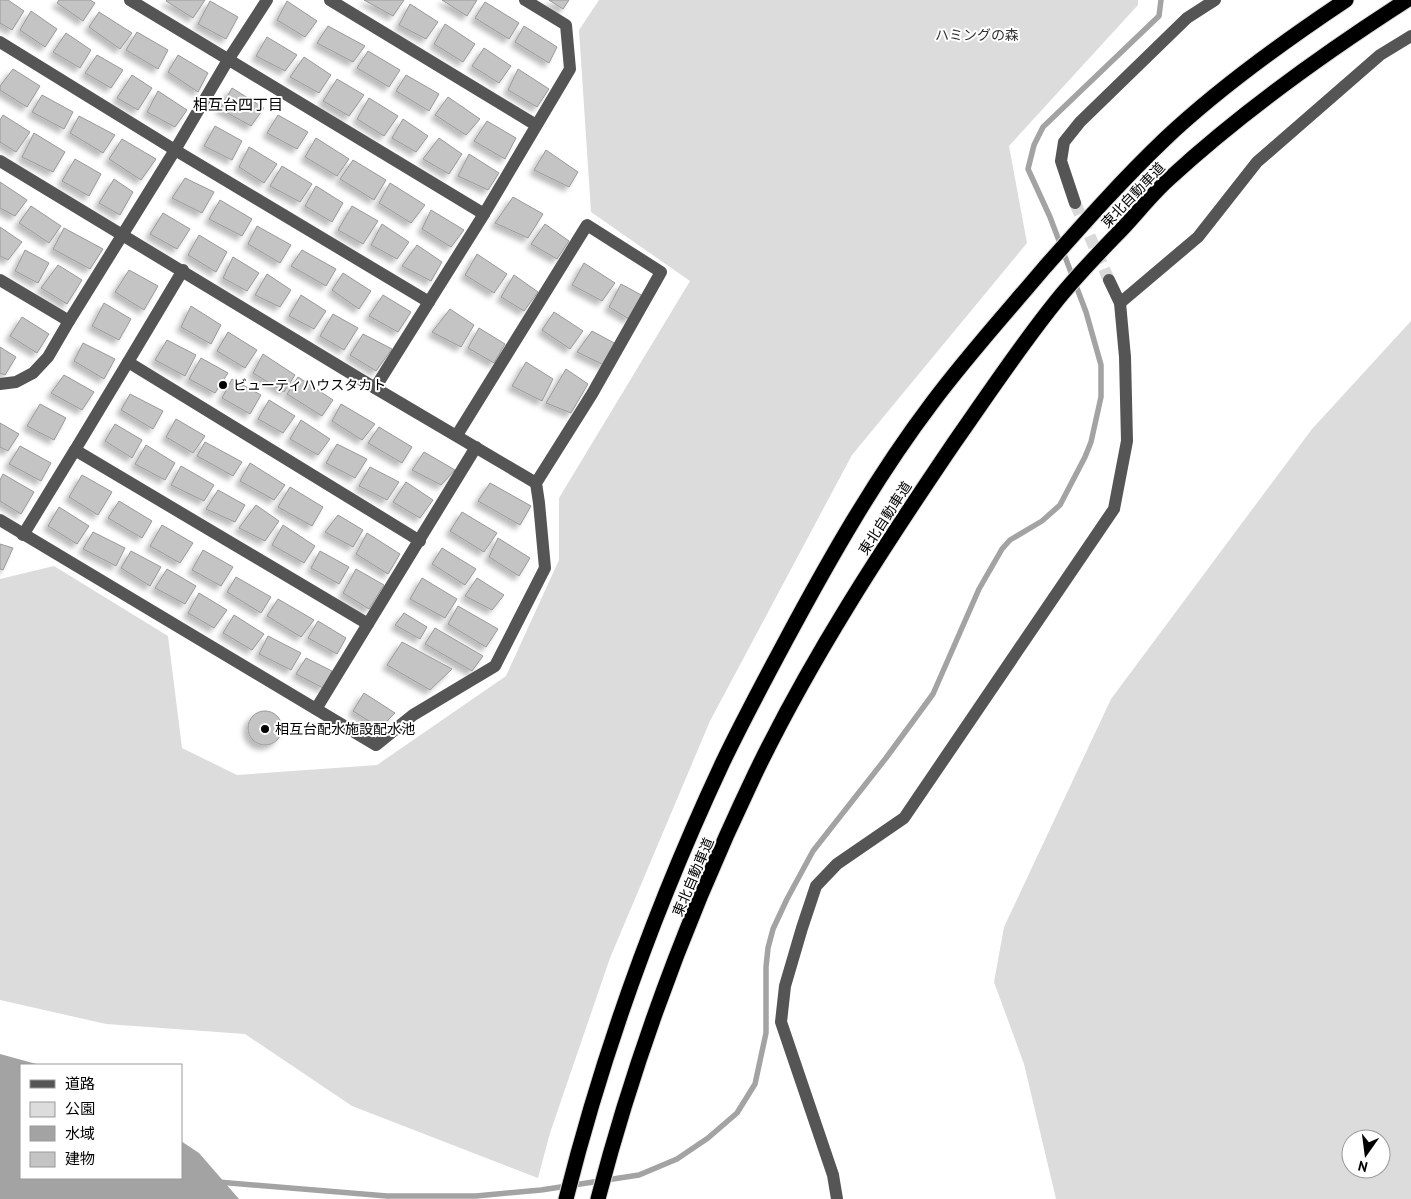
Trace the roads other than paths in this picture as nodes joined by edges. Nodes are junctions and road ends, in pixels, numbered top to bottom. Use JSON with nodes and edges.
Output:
{"nodes":[{"id":1,"x":130,"y":0,"type":"edge"},
{"id":2,"x":267,"y":0,"type":"edge"},
{"id":3,"x":330,"y":0,"type":"edge"},
{"id":4,"x":525,"y":0,"type":"edge"},
{"id":5,"x":1215,"y":0,"type":"edge"},
{"id":6,"x":1346,"y":0,"type":"edge"},
{"id":7,"x":1407,"y":0,"type":"edge"},
{"id":8,"x":1411,"y":36,"type":"edge"},
{"id":9,"x":0,"y":42,"type":"edge"},
{"id":10,"x":228,"y":60,"type":"junction"},
{"id":11,"x":536,"y":125,"type":"junction"},
{"id":12,"x":175,"y":150,"type":"junction"},
{"id":13,"x":0,"y":161,"type":"edge"},
{"id":14,"x":1075,"y":203,"type":"tunnel mouth"},
{"id":15,"x":484,"y":214,"type":"junction"},
{"id":16,"x":123,"y":234,"type":"junction"},
{"id":17,"x":183,"y":270,"type":"junction"},
{"id":18,"x":0,"y":280,"type":"edge"},
{"id":19,"x":1109,"y":280,"type":"tunnel mouth"},
{"id":20,"x":429,"y":302,"type":"junction"},
{"id":21,"x":1120,"y":303,"type":"junction"},
{"id":22,"x":69,"y":321,"type":"junction"},
{"id":23,"x":128,"y":362,"type":"junction"},
{"id":24,"x":0,"y":384,"type":"edge"},
{"id":25,"x":375,"y":388,"type":"junction"},
{"id":26,"x":457,"y":435,"type":"junction"},
{"id":27,"x":476,"y":447,"type":"junction"},
{"id":28,"x":75,"y":450,"type":"junction"},
{"id":29,"x":536,"y":483,"type":"junction"},
{"id":30,"x":0,"y":520,"type":"edge"},
{"id":31,"x":23,"y":535,"type":"junction"},
{"id":32,"x":420,"y":540,"type":"junction"},
{"id":33,"x":368,"y":624,"type":"junction"},
{"id":34,"x":316,"y":709,"type":"junction"},
{"id":35,"x":566,"y":1199,"type":"edge"},
{"id":36,"x":598,"y":1199,"type":"edge"},
{"id":37,"x":837,"y":1199,"type":"edge"}],
"edges":[{"from":1,"to":10,"type":"street"},
{"from":2,"to":10,"type":"street"},
{"from":3,"to":11,"type":"street"},
{"from":4,"to":11,"type":"street"},
{"from":5,"to":14,"type":"street"},
{"from":6,"to":35,"type":"highway","name":"東北自動車道"},
{"from":7,"to":36,"type":"highway","name":"東北自動車道"},
{"from":8,"to":21,"type":"street"},
{"from":9,"to":12,"type":"street"},
{"from":10,"to":12,"type":"street"},
{"from":10,"to":15,"type":"street"},
{"from":11,"to":15,"type":"street"},
{"from":12,"to":16,"type":"street"},
{"from":12,"to":20,"type":"street"},
{"from":13,"to":16,"type":"street"},
{"from":15,"to":20,"type":"street"},
{"from":16,"to":17,"type":"street"},
{"from":16,"to":22,"type":"street"},
{"from":17,"to":23,"type":"street"},
{"from":17,"to":25,"type":"street"},
{"from":18,"to":22,"type":"street"},
{"from":19,"to":21,"type":"street"},
{"from":20,"to":25,"type":"street"},
{"from":21,"to":37,"type":"street"},
{"from":22,"to":24,"type":"street"},
{"from":23,"to":28,"type":"street"},
{"from":23,"to":32,"type":"street"},
{"from":25,"to":26,"type":"street"},
{"from":26,"to":27,"type":"street"},
{"from":26,"to":29,"type":"street"},
{"from":27,"to":29,"type":"street"},
{"from":27,"to":32,"type":"street"},
{"from":28,"to":31,"type":"street"},
{"from":28,"to":33,"type":"street"},
{"from":29,"to":34,"type":"street"},
{"from":30,"to":31,"type":"street"},
{"from":31,"to":34,"type":"street"},
{"from":32,"to":33,"type":"street"},
{"from":33,"to":34,"type":"street"}]}
